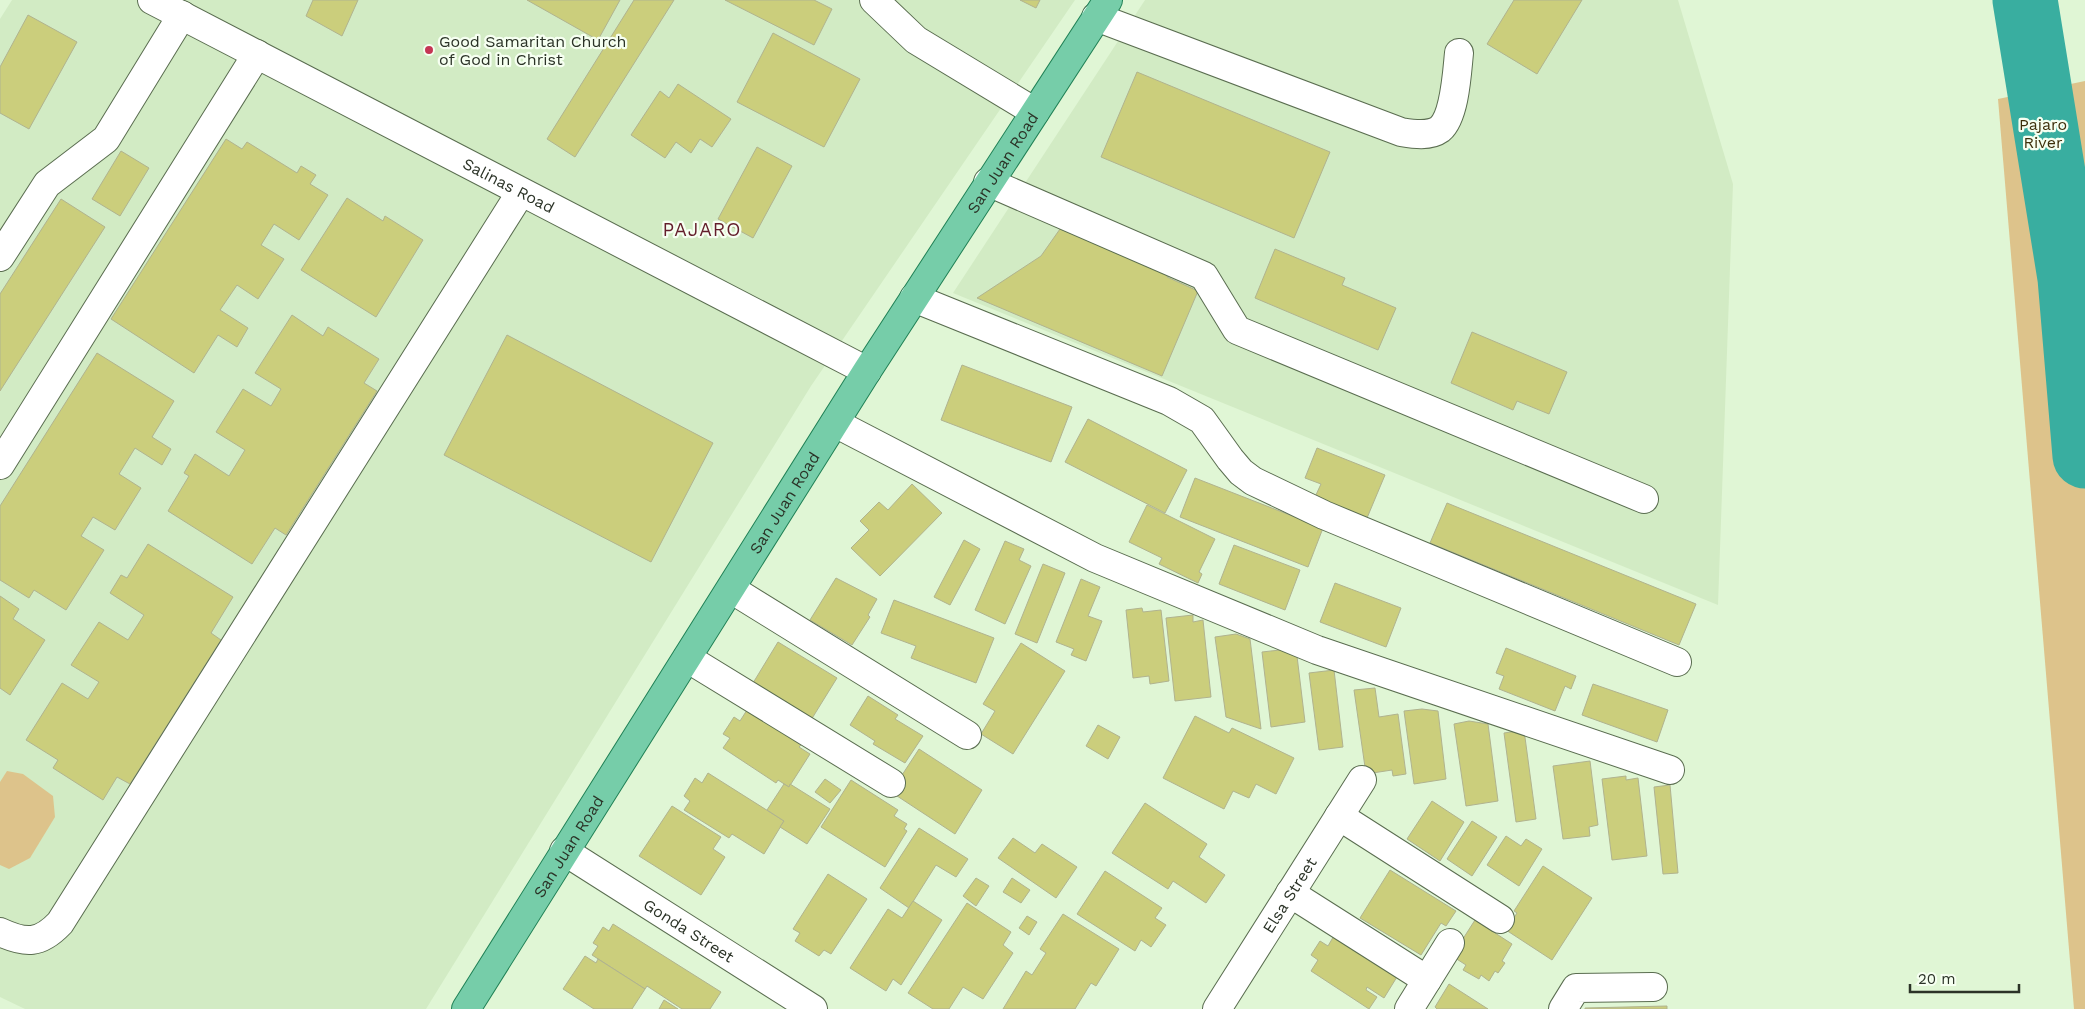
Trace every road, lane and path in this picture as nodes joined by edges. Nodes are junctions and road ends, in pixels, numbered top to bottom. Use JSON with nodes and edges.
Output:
{"nodes":[{"id":1,"x":152,"y":0,"type":"edge"},
{"id":2,"x":874,"y":0,"type":"edge"},
{"id":3,"x":1102,"y":9,"type":"edge"},
{"id":4,"x":182,"y":15,"type":"junction"},
{"id":5,"x":1459,"y":53,"type":"dead end"},
{"id":6,"x":256,"y":54,"type":"junction"},
{"id":7,"x":1035,"y":112,"type":"junction"},
{"id":8,"x":988,"y":182,"type":"junction"},
{"id":9,"x":521,"y":192,"type":"junction"},
{"id":10,"x":0,"y":257,"type":"edge"},
{"id":11,"x":914,"y":298,"type":"junction"},
{"id":12,"x":867,"y":371,"type":"junction"},
{"id":13,"x":834,"y":423,"type":"junction"},
{"id":14,"x":0,"y":465,"type":"edge"},
{"id":15,"x":1644,"y":499,"type":"dead end"},
{"id":16,"x":730,"y":589,"type":"junction"},
{"id":17,"x":687,"y":658,"type":"junction"},
{"id":18,"x":1677,"y":662,"type":"dead end"},
{"id":19,"x":967,"y":734,"type":"dead end"},
{"id":20,"x":1670,"y":770,"type":"dead end"},
{"id":21,"x":1362,"y":780,"type":"dead end"},
{"id":22,"x":891,"y":783,"type":"dead end"},
{"id":23,"x":1339,"y":816,"type":"junction"},
{"id":24,"x":564,"y":851,"type":"junction"},
{"id":25,"x":1290,"y":893,"type":"junction"},
{"id":26,"x":1500,"y":919,"type":"dead end"},
{"id":27,"x":0,"y":932,"type":"edge"},
{"id":28,"x":1450,"y":944,"type":"dead end"},
{"id":29,"x":1427,"y":980,"type":"junction"},
{"id":30,"x":1653,"y":987,"type":"dead end"},
{"id":31,"x":466,"y":1009,"type":"edge"},
{"id":32,"x":813,"y":1009,"type":"edge"},
{"id":33,"x":1217,"y":1009,"type":"edge"},
{"id":34,"x":1409,"y":1009,"type":"edge"},
{"id":35,"x":1563,"y":1009,"type":"edge"}],
"edges":[{"from":1,"to":4,"type":"street","name":"Salinas Road"},
{"from":2,"to":7,"type":"street"},
{"from":3,"to":5,"type":"street"},
{"from":3,"to":7,"type":"main road","name":"San Juan Road"},
{"from":4,"to":6,"type":"street","name":"Salinas Road"},
{"from":4,"to":10,"type":"street"},
{"from":6,"to":9,"type":"street","name":"Salinas Road"},
{"from":6,"to":14,"type":"street"},
{"from":7,"to":8,"type":"main road","name":"San Juan Road"},
{"from":8,"to":11,"type":"main road","name":"San Juan Road"},
{"from":8,"to":15,"type":"street"},
{"from":9,"to":12,"type":"street","name":"Salinas Road"},
{"from":9,"to":27,"type":"street"},
{"from":11,"to":12,"type":"main road","name":"San Juan Road"},
{"from":11,"to":18,"type":"street"},
{"from":12,"to":13,"type":"main road","name":"San Juan Road"},
{"from":13,"to":16,"type":"main road","name":"San Juan Road"},
{"from":13,"to":20,"type":"street"},
{"from":16,"to":17,"type":"main road","name":"San Juan Road"},
{"from":16,"to":19,"type":"street"},
{"from":17,"to":22,"type":"street"},
{"from":17,"to":24,"type":"main road","name":"San Juan Road"},
{"from":21,"to":23,"type":"street","name":"Elsa Street"},
{"from":23,"to":25,"type":"street","name":"Elsa Street"},
{"from":23,"to":26,"type":"street"},
{"from":24,"to":31,"type":"main road","name":"San Juan Road"},
{"from":24,"to":32,"type":"street","name":"Gonda Street"},
{"from":25,"to":29,"type":"street"},
{"from":25,"to":33,"type":"street","name":"Elsa Street"},
{"from":28,"to":29,"type":"street"},
{"from":29,"to":34,"type":"street"},
{"from":30,"to":35,"type":"street"}]}
